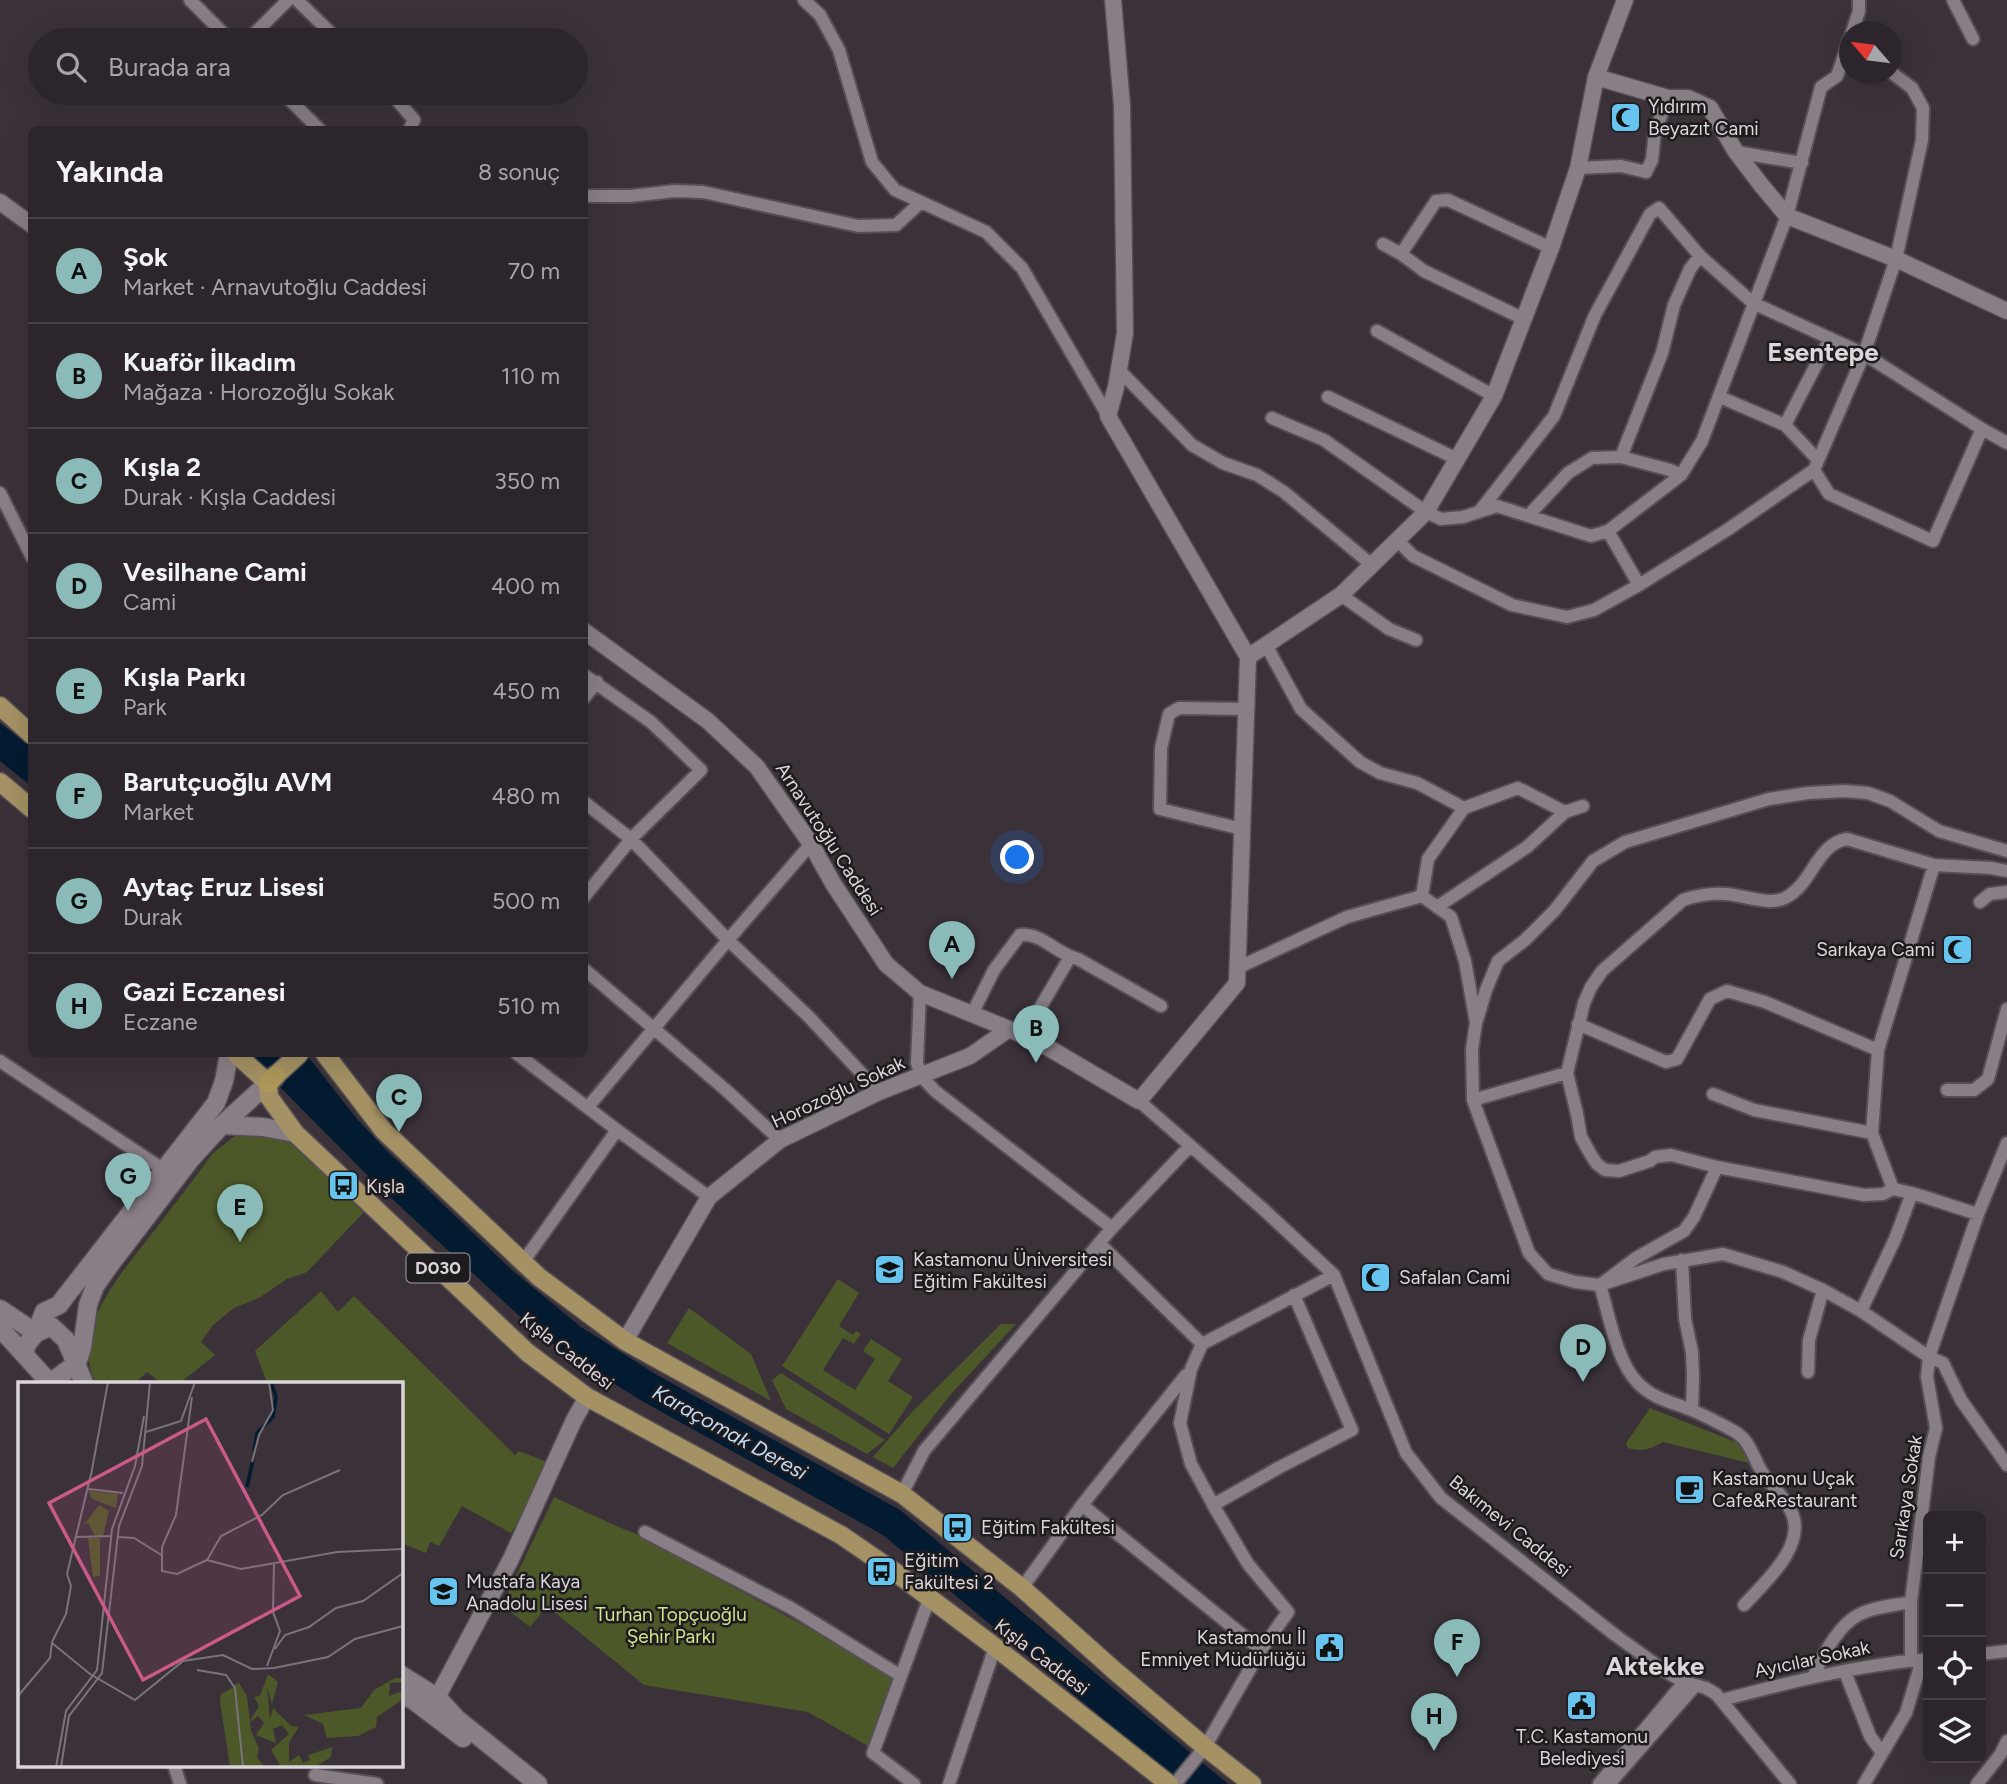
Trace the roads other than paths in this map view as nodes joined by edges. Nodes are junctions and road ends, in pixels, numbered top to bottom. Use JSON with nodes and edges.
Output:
{"nodes":[{"id":1,"x":190,"y":0,"type":"edge"},
{"id":2,"x":288,"y":0,"type":"edge"},
{"id":3,"x":297,"y":0,"type":"edge"},
{"id":4,"x":804,"y":0,"type":"edge"},
{"id":5,"x":1112,"y":0,"type":"edge"},
{"id":6,"x":1625,"y":0,"type":"edge"},
{"id":7,"x":1859,"y":0,"type":"edge"},
{"id":8,"x":1953,"y":0,"type":"edge"},
{"id":9,"x":1855,"y":21,"type":"edge"},
{"id":10,"x":218,"y":28,"type":"edge"},
{"id":11,"x":260,"y":28,"type":"edge"},
{"id":12,"x":326,"y":28,"type":"edge"},
{"id":13,"x":1973,"y":39,"type":"dead end"},
{"id":14,"x":1839,"y":76,"type":"edge"},
{"id":15,"x":1596,"y":77,"type":"junction"},
{"id":16,"x":1902,"y":80,"type":"edge"},
{"id":17,"x":1668,"y":98,"type":"junction"},
{"id":18,"x":295,"y":105,"type":"edge"},
{"id":19,"x":401,"y":105,"type":"edge"},
{"id":20,"x":316,"y":126,"type":"edge"},
{"id":21,"x":411,"y":126,"type":"edge"},
{"id":22,"x":1736,"y":152,"type":"junction"},
{"id":23,"x":1802,"y":163,"type":"junction"},
{"id":24,"x":1578,"y":168,"type":"junction"},
{"id":25,"x":588,"y":197,"type":"edge"},
{"id":26,"x":0,"y":202,"type":"edge"},
{"id":27,"x":921,"y":202,"type":"junction"},
{"id":28,"x":1787,"y":216,"type":"junction"},
{"id":29,"x":28,"y":222,"type":"edge"},
{"id":30,"x":1382,"y":244,"type":"dead end"},
{"id":31,"x":1551,"y":248,"type":"junction"},
{"id":32,"x":1401,"y":254,"type":"junction"},
{"id":33,"x":1700,"y":256,"type":"junction"},
{"id":34,"x":1896,"y":259,"type":"junction"},
{"id":35,"x":1753,"y":303,"type":"junction"},
{"id":36,"x":2007,"y":311,"type":"edge"},
{"id":37,"x":1524,"y":320,"type":"junction"},
{"id":38,"x":1377,"y":331,"type":"dead end"},
{"id":39,"x":1830,"y":338,"type":"junction"},
{"id":40,"x":1864,"y":354,"type":"junction"},
{"id":41,"x":1120,"y":371,"type":"junction"},
{"id":42,"x":1494,"y":396,"type":"junction"},
{"id":43,"x":1328,"y":397,"type":"dead end"},
{"id":44,"x":1720,"y":397,"type":"junction"},
{"id":45,"x":1108,"y":416,"type":"junction"},
{"id":46,"x":1272,"y":418,"type":"dead end"},
{"id":47,"x":1785,"y":425,"type":"junction"},
{"id":48,"x":1982,"y":429,"type":"junction"},
{"id":49,"x":2007,"y":443,"type":"edge"},
{"id":50,"x":1620,"y":457,"type":"junction"},
{"id":51,"x":1457,"y":459,"type":"junction"},
{"id":52,"x":1816,"y":465,"type":"junction"},
{"id":53,"x":1681,"y":475,"type":"junction"},
{"id":54,"x":0,"y":493,"type":"edge"},
{"id":55,"x":1426,"y":512,"type":"junction"},
{"id":56,"x":1479,"y":512,"type":"junction"},
{"id":57,"x":1528,"y":516,"type":"junction"},
{"id":58,"x":1608,"y":531,"type":"junction"},
{"id":59,"x":1397,"y":540,"type":"junction"},
{"id":60,"x":28,"y":549,"type":"edge"},
{"id":61,"x":1372,"y":565,"type":"junction"},
{"id":62,"x":1639,"y":585,"type":"junction"},
{"id":63,"x":1341,"y":595,"type":"junction"},
{"id":64,"x":588,"y":634,"type":"edge"},
{"id":65,"x":1416,"y":640,"type":"dead end"},
{"id":66,"x":1266,"y":645,"type":"junction"},
{"id":67,"x":1248,"y":657,"type":"junction"},
{"id":68,"x":588,"y":677,"type":"edge"},
{"id":69,"x":597,"y":682,"type":"junction"},
{"id":70,"x":588,"y":693,"type":"edge"},
{"id":71,"x":0,"y":706,"type":"edge"},
{"id":72,"x":1246,"y":709,"type":"junction"},
{"id":73,"x":28,"y":730,"type":"edge"},
{"id":74,"x":0,"y":782,"type":"edge"},
{"id":75,"x":588,"y":805,"type":"edge"},
{"id":76,"x":28,"y":806,"type":"edge"},
{"id":77,"x":1583,"y":806,"type":"dead end"},
{"id":78,"x":1464,"y":808,"type":"junction"},
{"id":79,"x":1564,"y":812,"type":"junction"},
{"id":80,"x":1242,"y":829,"type":"junction"},
{"id":81,"x":631,"y":839,"type":"junction"},
{"id":82,"x":811,"y":844,"type":"junction"},
{"id":83,"x":2007,"y":851,"type":"edge"},
{"id":84,"x":1934,"y":864,"type":"junction"},
{"id":85,"x":2007,"y":871,"type":"edge"},
{"id":86,"x":588,"y":892,"type":"edge"},
{"id":87,"x":2007,"y":892,"type":"edge"},
{"id":88,"x":1422,"y":896,"type":"junction"},
{"id":89,"x":1980,"y":902,"type":"dead end"},
{"id":90,"x":1437,"y":907,"type":"junction"},
{"id":91,"x":728,"y":940,"type":"junction"},
{"id":92,"x":1070,"y":957,"type":"junction"},
{"id":93,"x":1237,"y":968,"type":"junction"},
{"id":94,"x":588,"y":972,"type":"edge"},
{"id":95,"x":920,"y":993,"type":"junction"},
{"id":96,"x":1161,"y":1006,"type":"dead end"},
{"id":97,"x":2007,"y":1009,"type":"edge"},
{"id":98,"x":972,"y":1014,"type":"junction"},
{"id":99,"x":1476,"y":1023,"type":"junction"},
{"id":100,"x":1578,"y":1024,"type":"junction"},
{"id":101,"x":654,"y":1028,"type":"junction"},
{"id":102,"x":1017,"y":1032,"type":"junction"},
{"id":103,"x":1878,"y":1050,"type":"junction"},
{"id":104,"x":228,"y":1057,"type":"edge"},
{"id":105,"x":240,"y":1057,"type":"edge"},
{"id":106,"x":296,"y":1057,"type":"edge"},
{"id":107,"x":326,"y":1057,"type":"edge"},
{"id":108,"x":521,"y":1057,"type":"edge"},
{"id":109,"x":0,"y":1061,"type":"edge"},
{"id":110,"x":1567,"y":1073,"type":"junction"},
{"id":111,"x":921,"y":1076,"type":"junction"},
{"id":112,"x":272,"y":1080,"type":"junction"},
{"id":113,"x":1947,"y":1090,"type":"dead end"},
{"id":114,"x":879,"y":1092,"type":"junction"},
{"id":115,"x":1713,"y":1094,"type":"dead end"},
{"id":116,"x":1473,"y":1100,"type":"junction"},
{"id":117,"x":1139,"y":1101,"type":"junction"},
{"id":118,"x":588,"y":1107,"type":"junction"},
{"id":119,"x":222,"y":1125,"type":"junction"},
{"id":120,"x":617,"y":1130,"type":"junction"},
{"id":121,"x":295,"y":1133,"type":"junction"},
{"id":122,"x":1872,"y":1133,"type":"junction"},
{"id":123,"x":780,"y":1140,"type":"junction"},
{"id":124,"x":2007,"y":1143,"type":"edge"},
{"id":125,"x":1190,"y":1146,"type":"junction"},
{"id":126,"x":1717,"y":1167,"type":"junction"},
{"id":127,"x":170,"y":1173,"type":"junction"},
{"id":128,"x":1893,"y":1189,"type":"junction"},
{"id":129,"x":1912,"y":1193,"type":"junction"},
{"id":130,"x":709,"y":1197,"type":"junction"},
{"id":131,"x":1978,"y":1214,"type":"junction"},
{"id":132,"x":1112,"y":1228,"type":"junction"},
{"id":133,"x":1099,"y":1243,"type":"junction"},
{"id":134,"x":1682,"y":1260,"type":"junction"},
{"id":135,"x":523,"y":1262,"type":"junction"},
{"id":136,"x":1334,"y":1275,"type":"junction"},
{"id":137,"x":1600,"y":1284,"type":"junction"},
{"id":138,"x":1823,"y":1290,"type":"junction"},
{"id":139,"x":1294,"y":1295,"type":"junction"},
{"id":140,"x":0,"y":1309,"type":"edge"},
{"id":141,"x":1861,"y":1311,"type":"junction"},
{"id":142,"x":0,"y":1328,"type":"edge"},
{"id":143,"x":36,"y":1333,"type":"junction"},
{"id":144,"x":625,"y":1341,"type":"junction"},
{"id":145,"x":1202,"y":1344,"type":"junction"},
{"id":146,"x":24,"y":1354,"type":"junction"},
{"id":147,"x":1929,"y":1357,"type":"junction"},
{"id":148,"x":77,"y":1363,"type":"junction"},
{"id":149,"x":1191,"y":1369,"type":"junction"},
{"id":150,"x":1808,"y":1372,"type":"dead end"},
{"id":151,"x":49,"y":1382,"type":"edge"},
{"id":152,"x":51,"y":1382,"type":"edge"},
{"id":153,"x":84,"y":1382,"type":"edge"},
{"id":154,"x":586,"y":1397,"type":"junction"},
{"id":155,"x":1692,"y":1410,"type":"junction"},
{"id":156,"x":2007,"y":1465,"type":"edge"},
{"id":157,"x":902,"y":1494,"type":"junction"},
{"id":158,"x":1082,"y":1504,"type":"junction"},
{"id":159,"x":1213,"y":1505,"type":"junction"},
{"id":160,"x":645,"y":1532,"type":"dead end"},
{"id":161,"x":1022,"y":1588,"type":"junction"},
{"id":162,"x":929,"y":1599,"type":"junction"},
{"id":163,"x":1911,"y":1602,"type":"junction"},
{"id":164,"x":1744,"y":1605,"type":"dead end"},
{"id":165,"x":995,"y":1647,"type":"junction"},
{"id":166,"x":1261,"y":1650,"type":"junction"},
{"id":167,"x":2007,"y":1651,"type":"edge"},
{"id":168,"x":1986,"y":1653,"type":"edge"},
{"id":169,"x":1921,"y":1660,"type":"edge"},
{"id":170,"x":1845,"y":1672,"type":"junction"},
{"id":171,"x":1814,"y":1675,"type":"junction"},
{"id":172,"x":402,"y":1676,"type":"edge"},
{"id":173,"x":901,"y":1676,"type":"junction"},
{"id":174,"x":1690,"y":1684,"type":"junction"},
{"id":175,"x":402,"y":1693,"type":"edge"},
{"id":176,"x":1722,"y":1700,"type":"junction"},
{"id":177,"x":434,"y":1705,"type":"junction"},
{"id":178,"x":2007,"y":1741,"type":"edge"},
{"id":179,"x":1205,"y":1747,"type":"junction"},
{"id":180,"x":1882,"y":1753,"type":"junction"},
{"id":181,"x":174,"y":1766,"type":"edge"},
{"id":182,"x":315,"y":1775,"type":"edge"},
{"id":183,"x":180,"y":1784,"type":"edge"},
{"id":184,"x":377,"y":1784,"type":"edge"},
{"id":185,"x":520,"y":1784,"type":"edge"},
{"id":186,"x":538,"y":1784,"type":"edge"},
{"id":187,"x":914,"y":1784,"type":"edge"},
{"id":188,"x":949,"y":1784,"type":"edge"},
{"id":189,"x":1169,"y":1784,"type":"edge"},
{"id":190,"x":1175,"y":1784,"type":"edge"},
{"id":191,"x":1252,"y":1784,"type":"edge"},
{"id":192,"x":1599,"y":1784,"type":"edge"},
{"id":193,"x":1609,"y":1784,"type":"edge"},
{"id":194,"x":1790,"y":1784,"type":"edge"},
{"id":195,"x":1864,"y":1784,"type":"edge"},
{"id":196,"x":1977,"y":1784,"type":"edge"}],
"edges":[{"from":1,"to":10,"type":"street"},
{"from":2,"to":11,"type":"street"},
{"from":3,"to":12,"type":"street"},
{"from":4,"to":27,"type":"street"},
{"from":5,"to":41,"type":"street"},
{"from":6,"to":15,"type":"street"},
{"from":7,"to":9,"type":"street"},
{"from":8,"to":13,"type":"street"},
{"from":14,"to":23,"type":"street"},
{"from":15,"to":17,"type":"street"},
{"from":15,"to":24,"type":"street"},
{"from":16,"to":34,"type":"street"},
{"from":17,"to":22,"type":"street"},
{"from":17,"to":24,"type":"street"},
{"from":18,"to":20,"type":"street"},
{"from":19,"to":21,"type":"street"},
{"from":22,"to":23,"type":"street"},
{"from":22,"to":28,"type":"street"},
{"from":23,"to":28,"type":"street"},
{"from":24,"to":31,"type":"street"},
{"from":25,"to":27,"type":"street"},
{"from":26,"to":29,"type":"street"},
{"from":27,"to":45,"type":"street"},
{"from":28,"to":34,"type":"street"},
{"from":28,"to":35,"type":"street"},
{"from":30,"to":32,"type":"street"},
{"from":31,"to":32,"type":"street"},
{"from":31,"to":37,"type":"street"},
{"from":32,"to":37,"type":"street"},
{"from":33,"to":35,"type":"street"},
{"from":33,"to":50,"type":"street"},
{"from":33,"to":56,"type":"street"},
{"from":34,"to":36,"type":"street"},
{"from":34,"to":40,"type":"street"},
{"from":35,"to":39,"type":"street"},
{"from":35,"to":44,"type":"street"},
{"from":37,"to":42,"type":"street"},
{"from":38,"to":42,"type":"street"},
{"from":39,"to":40,"type":"street"},
{"from":39,"to":47,"type":"street"},
{"from":40,"to":48,"type":"street"},
{"from":40,"to":52,"type":"street"},
{"from":41,"to":45,"type":"street"},
{"from":41,"to":61,"type":"street"},
{"from":42,"to":51,"type":"street"},
{"from":43,"to":51,"type":"street"},
{"from":44,"to":47,"type":"street"},
{"from":44,"to":53,"type":"street"},
{"from":45,"to":67,"type":"street"},
{"from":46,"to":55,"type":"street"},
{"from":47,"to":52,"type":"street"},
{"from":48,"to":49,"type":"street"},
{"from":48,"to":52,"type":"street"},
{"from":50,"to":53,"type":"street"},
{"from":50,"to":57,"type":"street"},
{"from":51,"to":55,"type":"street"},
{"from":52,"to":62,"type":"street"},
{"from":53,"to":58,"type":"street"},
{"from":54,"to":60,"type":"street"},
{"from":55,"to":56,"type":"street"},
{"from":55,"to":59,"type":"street"},
{"from":56,"to":57,"type":"street"},
{"from":57,"to":58,"type":"street"},
{"from":58,"to":62,"type":"street"},
{"from":59,"to":61,"type":"street"},
{"from":59,"to":62,"type":"street"},
{"from":61,"to":63,"type":"street"},
{"from":63,"to":65,"type":"street"},
{"from":63,"to":66,"type":"street"},
{"from":64,"to":82,"type":"street","name":"Arnavutoğlu Caddesi"},
{"from":66,"to":67,"type":"street"},
{"from":66,"to":78,"type":"street"},
{"from":67,"to":72,"type":"street"},
{"from":68,"to":69,"type":"street"},
{"from":69,"to":70,"type":"street"},
{"from":69,"to":81,"type":"street"},
{"from":71,"to":73,"type":"main road"},
{"from":72,"to":80,"type":"street"},
{"from":72,"to":80,"type":"street"},
{"from":74,"to":76,"type":"main road"},
{"from":75,"to":81,"type":"street"},
{"from":77,"to":79,"type":"street"},
{"from":78,"to":79,"type":"street"},
{"from":78,"to":88,"type":"street"},
{"from":79,"to":90,"type":"street"},
{"from":80,"to":93,"type":"street"},
{"from":81,"to":86,"type":"street"},
{"from":81,"to":91,"type":"street"},
{"from":82,"to":91,"type":"street"},
{"from":82,"to":95,"type":"street","name":"Arnavutoğlu Caddesi"},
{"from":83,"to":99,"type":"street"},
{"from":84,"to":85,"type":"street"},
{"from":84,"to":100,"type":"street"},
{"from":84,"to":103,"type":"street"},
{"from":87,"to":89,"type":"street"},
{"from":88,"to":90,"type":"street"},
{"from":88,"to":93,"type":"street"},
{"from":90,"to":99,"type":"street"},
{"from":91,"to":101,"type":"street"},
{"from":91,"to":114,"type":"street"},
{"from":92,"to":96,"type":"street"},
{"from":92,"to":98,"type":"street"},
{"from":92,"to":102,"type":"street"},
{"from":93,"to":117,"type":"street"},
{"from":94,"to":101,"type":"street"},
{"from":95,"to":98,"type":"street","name":"Arnavutoğlu Caddesi"},
{"from":95,"to":111,"type":"street"},
{"from":97,"to":113,"type":"street"},
{"from":98,"to":102,"type":"street","name":"Arnavutoğlu Caddesi"},
{"from":99,"to":116,"type":"street"},
{"from":100,"to":103,"type":"street"},
{"from":100,"to":110,"type":"street"},
{"from":101,"to":118,"type":"street"},
{"from":101,"to":123,"type":"street"},
{"from":102,"to":111,"type":"street","name":"Horozoğlu Sokak"},
{"from":102,"to":117,"type":"street"},
{"from":103,"to":122,"type":"street"},
{"from":104,"to":127,"type":"main road"},
{"from":105,"to":112,"type":"main road"},
{"from":106,"to":112,"type":"main road"},
{"from":107,"to":135,"type":"main road"},
{"from":108,"to":118,"type":"street"},
{"from":109,"to":127,"type":"street"},
{"from":110,"to":116,"type":"street"},
{"from":110,"to":126,"type":"street"},
{"from":111,"to":114,"type":"street","name":"Horozoğlu Sokak"},
{"from":111,"to":132,"type":"street"},
{"from":112,"to":119,"type":"main road"},
{"from":112,"to":121,"type":"main road","name":"Kışla Caddesi","number":"D030"},
{"from":114,"to":123,"type":"street","name":"Horozoğlu Sokak"},
{"from":115,"to":122,"type":"street"},
{"from":116,"to":137,"type":"street"},
{"from":117,"to":125,"type":"street","name":"Bakımevi Caddesi"},
{"from":118,"to":120,"type":"street"},
{"from":119,"to":121,"type":"main road"},
{"from":119,"to":127,"type":"main road"},
{"from":120,"to":130,"type":"street"},
{"from":120,"to":135,"type":"street"},
{"from":121,"to":154,"type":"main road","name":"Kışla Caddesi","number":"D030"},
{"from":122,"to":128,"type":"street"},
{"from":123,"to":130,"type":"street","name":"Horozoğlu Sokak"},
{"from":124,"to":131,"type":"street","name":"Sarıkaya Sokak"},
{"from":125,"to":132,"type":"street"},
{"from":125,"to":136,"type":"street","name":"Bakımevi Caddesi"},
{"from":126,"to":128,"type":"street"},
{"from":126,"to":137,"type":"street"},
{"from":127,"to":143,"type":"main road"},
{"from":127,"to":148,"type":"main road"},
{"from":128,"to":129,"type":"street"},
{"from":129,"to":131,"type":"street"},
{"from":129,"to":141,"type":"street"},
{"from":130,"to":144,"type":"street","name":"Horozoğlu Sokak"},
{"from":131,"to":147,"type":"street","name":"Sarıkaya Sokak"},
{"from":132,"to":133,"type":"street"},
{"from":133,"to":145,"type":"street"},
{"from":133,"to":157,"type":"street"},
{"from":134,"to":137,"type":"street"},
{"from":134,"to":138,"type":"street"},
{"from":134,"to":155,"type":"street"},
{"from":135,"to":144,"type":"main road"},
{"from":136,"to":139,"type":"street"},
{"from":136,"to":174,"type":"street","name":"Bakımevi Caddesi"},
{"from":137,"to":155,"type":"street"},
{"from":138,"to":141,"type":"street"},
{"from":138,"to":150,"type":"street"},
{"from":139,"to":145,"type":"street"},
{"from":139,"to":159,"type":"street"},
{"from":140,"to":143,"type":"main road"},
{"from":141,"to":147,"type":"street"},
{"from":142,"to":146,"type":"main road"},
{"from":143,"to":146,"type":"main road"},
{"from":143,"to":148,"type":"main road"},
{"from":144,"to":157,"type":"main road"},
{"from":145,"to":149,"type":"street"},
{"from":146,"to":151,"type":"main road"},
{"from":147,"to":156,"type":"street"},
{"from":147,"to":163,"type":"street","name":"Sarıkaya Sokak"},
{"from":148,"to":152,"type":"main road"},
{"from":148,"to":153,"type":"main road"},
{"from":149,"to":158,"type":"street"},
{"from":149,"to":159,"type":"street"},
{"from":154,"to":162,"type":"main road","name":"Kışla Caddesi"},
{"from":154,"to":177,"type":"street"},
{"from":155,"to":164,"type":"street"},
{"from":157,"to":161,"type":"main road"},
{"from":158,"to":161,"type":"street"},
{"from":158,"to":166,"type":"street"},
{"from":159,"to":166,"type":"street"},
{"from":160,"to":173,"type":"street"},
{"from":161,"to":179,"type":"main road"},
{"from":162,"to":165,"type":"main road","name":"Kışla Caddesi"},
{"from":162,"to":173,"type":"street"},
{"from":163,"to":169,"type":"street"},
{"from":163,"to":171,"type":"street"},
{"from":165,"to":188,"type":"street"},
{"from":165,"to":189,"type":"main road","name":"Kışla Caddesi"},
{"from":166,"to":179,"type":"street"},
{"from":167,"to":168,"type":"street"},
{"from":169,"to":170,"type":"street","name":"Ayıcılar Sokak"},
{"from":169,"to":180,"type":"street"},
{"from":170,"to":171,"type":"street","name":"Ayıcılar Sokak"},
{"from":170,"to":180,"type":"street"},
{"from":171,"to":176,"type":"street","name":"Ayıcılar Sokak"},
{"from":172,"to":177,"type":"main road"},
{"from":173,"to":187,"type":"street"},
{"from":174,"to":176,"type":"street","name":"Bakımevi Caddesi"},
{"from":174,"to":192,"type":"street"},
{"from":174,"to":193,"type":"street"},
{"from":175,"to":177,"type":"main road"},
{"from":176,"to":194,"type":"street","name":"Bakımevi Caddesi"},
{"from":177,"to":185,"type":"main road"},
{"from":177,"to":186,"type":"main road"},
{"from":178,"to":196,"type":"street"},
{"from":179,"to":190,"type":"street"},
{"from":179,"to":191,"type":"main road"},
{"from":180,"to":195,"type":"street"},
{"from":181,"to":183,"type":"street"},
{"from":182,"to":184,"type":"street"}]}
